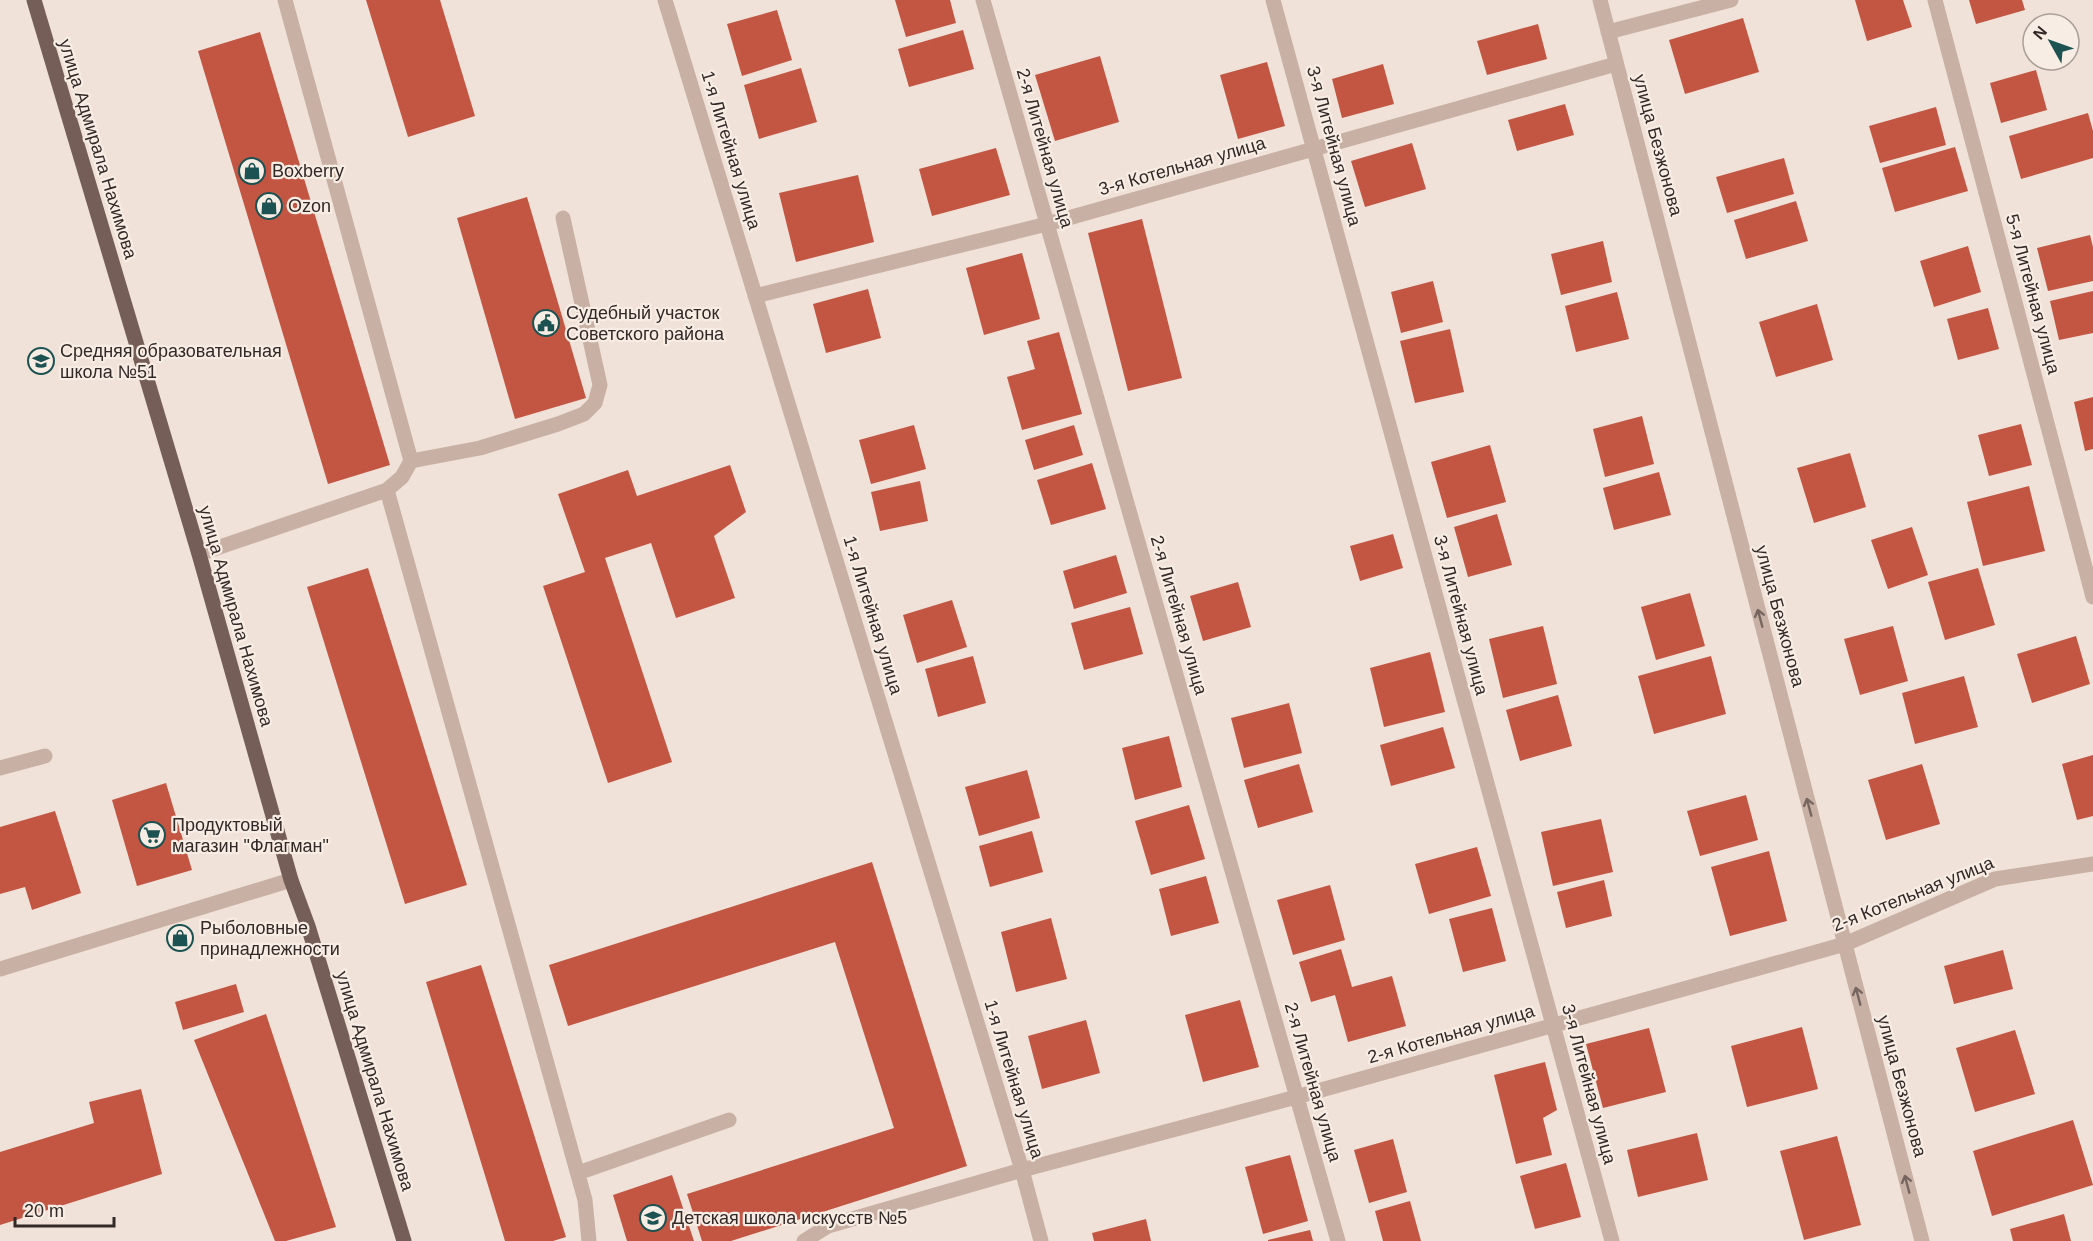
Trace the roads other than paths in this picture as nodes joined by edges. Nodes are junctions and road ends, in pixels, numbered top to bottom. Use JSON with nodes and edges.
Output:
{"nodes":[{"id":1,"x":34,"y":0,"type":"edge"},
{"id":2,"x":285,"y":0,"type":"edge"},
{"id":3,"x":665,"y":0,"type":"edge"},
{"id":4,"x":983,"y":0,"type":"edge"},
{"id":5,"x":1273,"y":0,"type":"edge"},
{"id":6,"x":1600,"y":0,"type":"edge"},
{"id":7,"x":1731,"y":0,"type":"edge"},
{"id":8,"x":1935,"y":0,"type":"edge"},
{"id":9,"x":1608,"y":32,"type":"junction"},
{"id":10,"x":1616,"y":64,"type":"junction"},
{"id":11,"x":1314,"y":149,"type":"junction"},
{"id":12,"x":563,"y":218,"type":"dead end"},
{"id":13,"x":1047,"y":224,"type":"junction"},
{"id":14,"x":755,"y":296,"type":"junction"},
{"id":15,"x":411,"y":461,"type":"junction"},
{"id":16,"x":387,"y":490,"type":"junction"},
{"id":17,"x":199,"y":554,"type":"junction"},
{"id":18,"x":2093,"y":597,"type":"edge"},
{"id":19,"x":45,"y":756,"type":"dead end"},
{"id":20,"x":0,"y":768,"type":"edge"},
{"id":21,"x":2093,"y":864,"type":"edge"},
{"id":22,"x":291,"y":880,"type":"junction"},
{"id":23,"x":1845,"y":944,"type":"junction"},
{"id":24,"x":0,"y":969,"type":"edge"},
{"id":25,"x":1553,"y":1026,"type":"junction"},
{"id":26,"x":1296,"y":1097,"type":"junction"},
{"id":27,"x":729,"y":1120,"type":"dead end"},
{"id":28,"x":1022,"y":1170,"type":"junction"},
{"id":29,"x":578,"y":1173,"type":"junction"},
{"id":30,"x":404,"y":1241,"type":"edge"},
{"id":31,"x":589,"y":1241,"type":"edge"},
{"id":32,"x":804,"y":1241,"type":"edge"},
{"id":33,"x":1041,"y":1241,"type":"edge"},
{"id":34,"x":1338,"y":1241,"type":"edge"},
{"id":35,"x":1612,"y":1241,"type":"edge"},
{"id":36,"x":1922,"y":1241,"type":"edge"}],
"edges":[{"from":1,"to":17,"type":"main road","name":"улица Адмирала Нахимова"},
{"from":2,"to":15,"type":"street"},
{"from":3,"to":14,"type":"street","name":"1-я Литейная улица"},
{"from":4,"to":13,"type":"street","name":"2-я Литейная улица"},
{"from":5,"to":11,"type":"street","name":"3-я Литейная улица"},
{"from":6,"to":9,"type":"street","name":"улица Безжонова"},
{"from":7,"to":9,"type":"street"},
{"from":8,"to":18,"type":"street","name":"5-я Литейная улица"},
{"from":9,"to":10,"type":"street","name":"улица Безжонова"},
{"from":10,"to":11,"type":"street","name":"3-я Котельная улица"},
{"from":23,"to":10,"type":"street","name":"улица Безжонова","one_way":true},
{"from":11,"to":13,"type":"street","name":"3-я Котельная улица"},
{"from":11,"to":25,"type":"street","name":"3-я Литейная улица"},
{"from":12,"to":15,"type":"street"},
{"from":13,"to":14,"type":"street","name":"3-я Котельная улица"},
{"from":13,"to":26,"type":"street","name":"2-я Литейная улица"},
{"from":14,"to":28,"type":"street","name":"1-я Литейная улица"},
{"from":15,"to":16,"type":"street"},
{"from":16,"to":17,"type":"street"},
{"from":16,"to":29,"type":"street"},
{"from":17,"to":22,"type":"main road","name":"улица Адмирала Нахимова"},
{"from":19,"to":20,"type":"street"},
{"from":21,"to":23,"type":"street","name":"2-я Котельная улица"},
{"from":22,"to":24,"type":"street"},
{"from":22,"to":30,"type":"main road","name":"улица Адмирала Нахимова"},
{"from":23,"to":25,"type":"street","name":"2-я Котельная улица"},
{"from":36,"to":23,"type":"street","name":"улица Безжонова","one_way":true},
{"from":25,"to":26,"type":"street","name":"2-я Котельная улица"},
{"from":25,"to":35,"type":"street","name":"3-я Литейная улица"},
{"from":26,"to":28,"type":"street","name":"2-я Котельная улица"},
{"from":26,"to":34,"type":"street","name":"2-я Литейная улица"},
{"from":27,"to":29,"type":"street"},
{"from":28,"to":32,"type":"street","name":"2-я Котельная улица"},
{"from":28,"to":33,"type":"street","name":"1-я Литейная улица"},
{"from":29,"to":31,"type":"street"}]}
